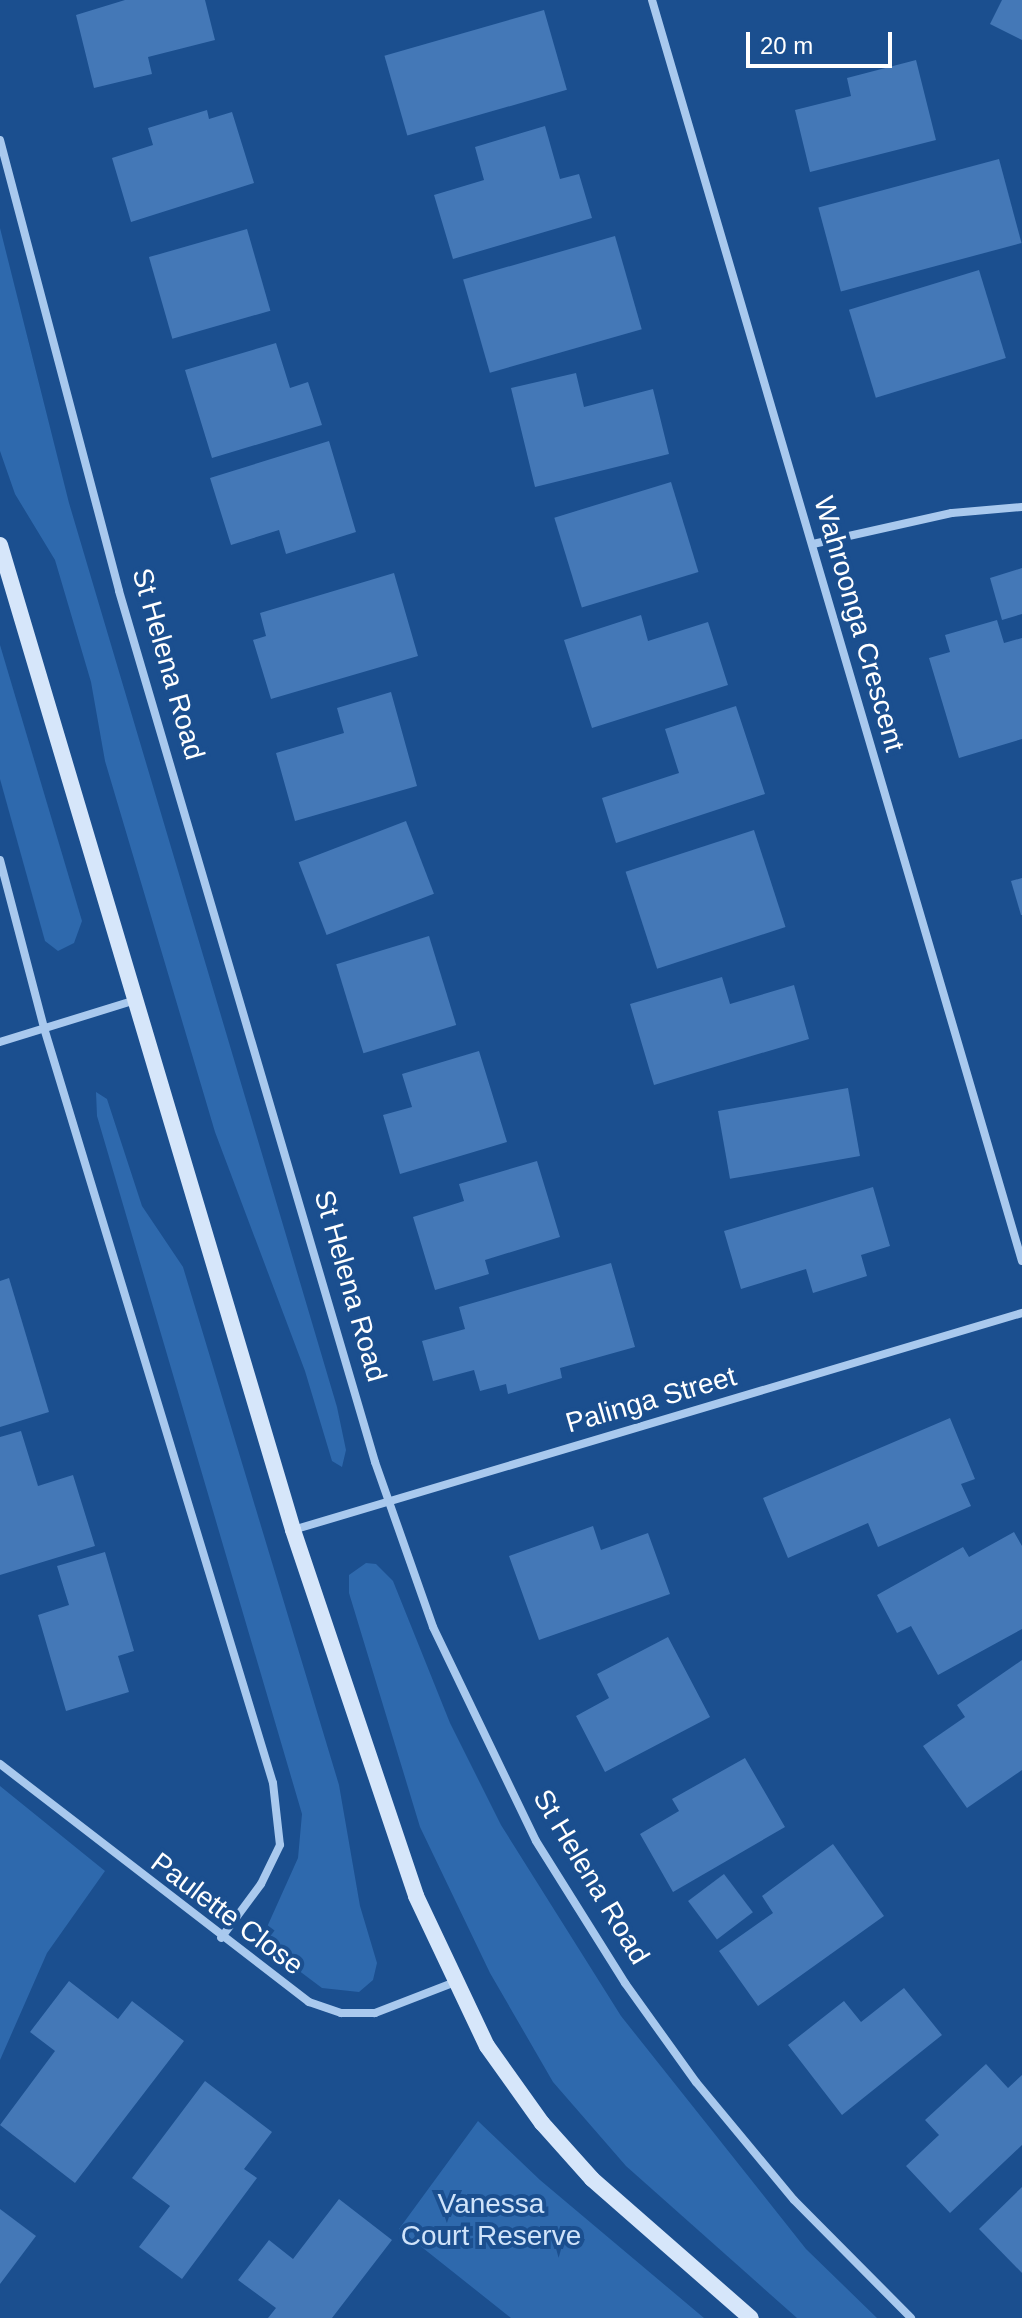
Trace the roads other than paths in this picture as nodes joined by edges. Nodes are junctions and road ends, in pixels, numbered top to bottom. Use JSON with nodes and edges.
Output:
{"nodes":[{"id":1,"x":652,"y":0,"type":"edge"},
{"id":2,"x":0,"y":140,"type":"edge"},
{"id":3,"x":1022,"y":507,"type":"edge"},
{"id":4,"x":813,"y":544,"type":"junction"},
{"id":5,"x":0,"y":545,"type":"edge"},
{"id":6,"x":0,"y":860,"type":"edge"},
{"id":7,"x":137,"y":1000,"type":"junction"},
{"id":8,"x":44,"y":1028,"type":"junction"},
{"id":9,"x":0,"y":1042,"type":"edge"},
{"id":10,"x":1022,"y":1261,"type":"edge"},
{"id":11,"x":1022,"y":1313,"type":"edge"},
{"id":12,"x":387,"y":1502,"type":"junction"},
{"id":13,"x":293,"y":1530,"type":"junction"},
{"id":14,"x":0,"y":1764,"type":"edge"},
{"id":15,"x":221,"y":1938,"type":"junction"},
{"id":16,"x":455,"y":1982,"type":"junction"},
{"id":17,"x":751,"y":2318,"type":"edge"},
{"id":18,"x":911,"y":2318,"type":"edge"}],
"edges":[{"from":1,"to":4,"type":"street","name":"Wahroonga Crescent"},
{"from":2,"to":12,"type":"street","name":"St Helena Road"},
{"from":3,"to":4,"type":"street"},
{"from":4,"to":10,"type":"street","name":"Wahroonga Crescent"},
{"from":5,"to":7,"type":"main road"},
{"from":6,"to":8,"type":"street"},
{"from":7,"to":8,"type":"street"},
{"from":7,"to":13,"type":"main road"},
{"from":8,"to":9,"type":"street"},
{"from":8,"to":15,"type":"street"},
{"from":11,"to":12,"type":"street","name":"Palinga Street"},
{"from":12,"to":13,"type":"street","name":"Palinga Street"},
{"from":12,"to":18,"type":"street","name":"St Helena Road"},
{"from":13,"to":16,"type":"main road"},
{"from":14,"to":15,"type":"street","name":"Paulette Close"},
{"from":15,"to":16,"type":"street","name":"Paulette Close"},
{"from":16,"to":17,"type":"main road"}]}
